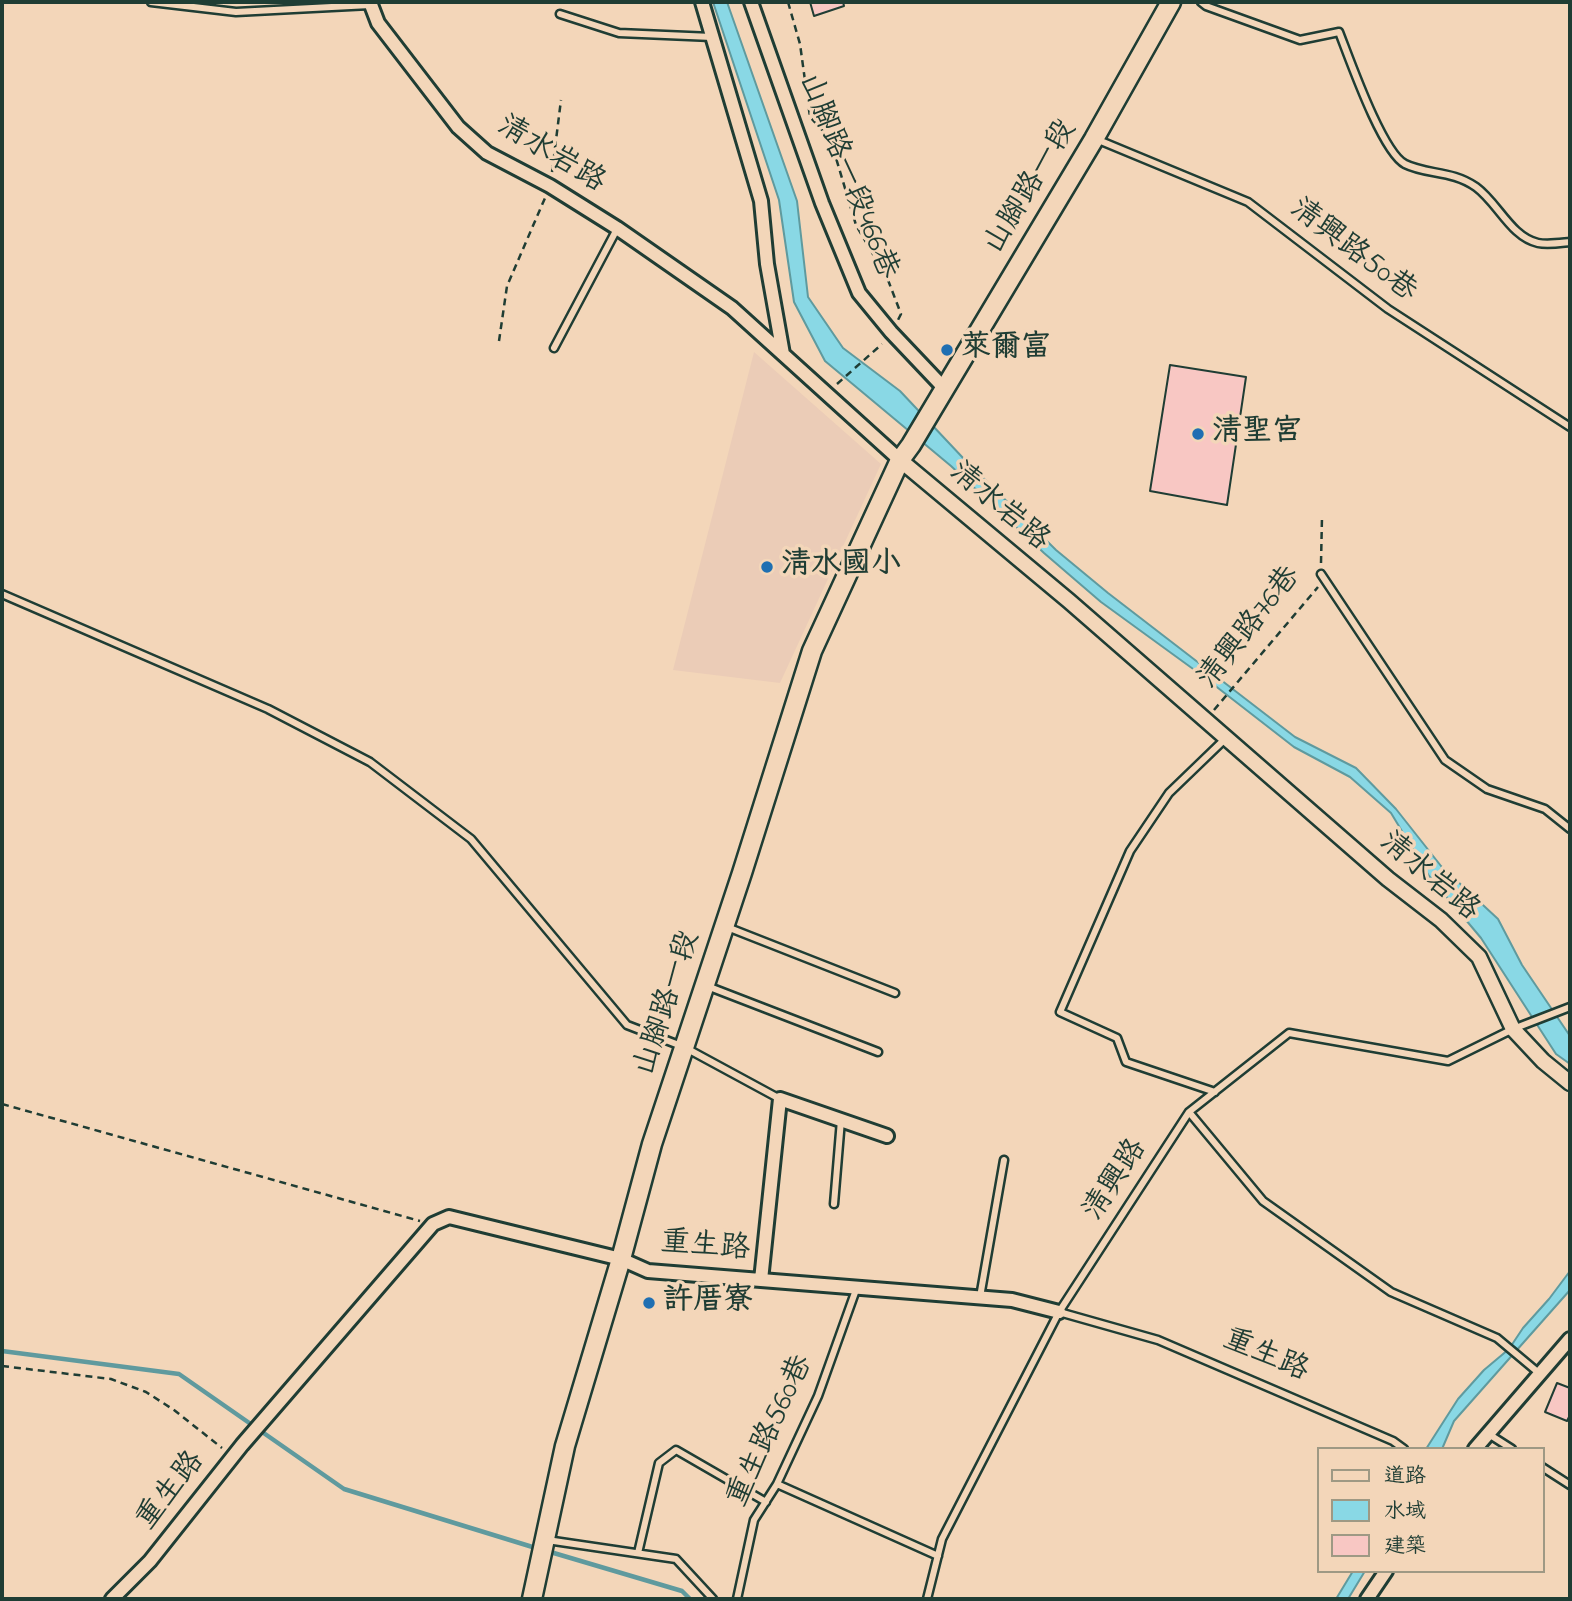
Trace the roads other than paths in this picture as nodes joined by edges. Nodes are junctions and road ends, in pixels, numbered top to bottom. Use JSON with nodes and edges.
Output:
{"nodes":[{"id":1,"x":151,"y":2,"type":"edge"},
{"id":2,"x":702,"y":2,"type":"edge"},
{"id":3,"x":751,"y":2,"type":"edge"},
{"id":4,"x":1171,"y":2,"type":"edge"},
{"id":5,"x":1201,"y":2,"type":"edge"},
{"id":6,"x":370,"y":3,"type":"edge"},
{"id":7,"x":560,"y":14,"type":"dead end"},
{"id":8,"x":713,"y":37,"type":"junction"},
{"id":9,"x":1094,"y":139,"type":"junction"},
{"id":10,"x":617,"y":228,"type":"junction"},
{"id":11,"x":1570,"y":242,"type":"edge"},
{"id":12,"x":554,"y":348,"type":"dead end"},
{"id":13,"x":783,"y":354,"type":"junction"},
{"id":14,"x":941,"y":394,"type":"junction"},
{"id":15,"x":1570,"y":427,"type":"edge"},
{"id":16,"x":900,"y":460,"type":"junction"},
{"id":17,"x":1321,"y":574,"type":"road end"},
{"id":18,"x":2,"y":594,"type":"edge"},
{"id":19,"x":1226,"y":738,"type":"junction"},
{"id":20,"x":1570,"y":829,"type":"edge"},
{"id":21,"x":724,"y":926,"type":"junction"},
{"id":22,"x":705,"y":986,"type":"junction"},
{"id":23,"x":895,"y":993,"type":"dead end"},
{"id":24,"x":1570,"y":1007,"type":"edge"},
{"id":25,"x":1513,"y":1029,"type":"junction"},
{"id":26,"x":684,"y":1047,"type":"junction"},
{"id":27,"x":878,"y":1052,"type":"dead end"},
{"id":28,"x":1570,"y":1083,"type":"edge"},
{"id":29,"x":1215,"y":1092,"type":"junction"},
{"id":30,"x":780,"y":1099,"type":"junction"},
{"id":31,"x":1189,"y":1112,"type":"junction"},
{"id":32,"x":841,"y":1120,"type":"junction"},
{"id":33,"x":887,"y":1136,"type":"dead end"},
{"id":34,"x":1004,"y":1160,"type":"dead end"},
{"id":35,"x":834,"y":1204,"type":"dead end"},
{"id":36,"x":621,"y":1259,"type":"junction"},
{"id":37,"x":761,"y":1280,"type":"junction"},
{"id":38,"x":857,"y":1287,"type":"junction"},
{"id":39,"x":980,"y":1297,"type":"junction"},
{"id":40,"x":1059,"y":1312,"type":"junction"},
{"id":41,"x":1570,"y":1339,"type":"edge"},
{"id":42,"x":1540,"y":1374,"type":"junction"},
{"id":43,"x":1487,"y":1433,"type":"junction"},
{"id":44,"x":1401,"y":1447,"type":"edge"},
{"id":45,"x":1476,"y":1447,"type":"edge"},
{"id":46,"x":1509,"y":1447,"type":"edge"},
{"id":47,"x":1544,"y":1468,"type":"edge"},
{"id":48,"x":777,"y":1484,"type":"junction"},
{"id":49,"x":1570,"y":1485,"type":"edge"},
{"id":50,"x":766,"y":1502,"type":"junction"},
{"id":51,"x":545,"y":1539,"type":"junction"},
{"id":52,"x":638,"y":1553,"type":"junction"},
{"id":53,"x":938,"y":1556,"type":"junction"},
{"id":54,"x":1385,"y":1573,"type":"edge"},
{"id":55,"x":112,"y":1599,"type":"edge"},
{"id":56,"x":532,"y":1599,"type":"edge"},
{"id":57,"x":713,"y":1599,"type":"edge"},
{"id":58,"x":737,"y":1599,"type":"edge"},
{"id":59,"x":927,"y":1599,"type":"edge"},
{"id":60,"x":1367,"y":1599,"type":"edge"}],
"edges":[{"from":1,"to":6,"type":"lane"},
{"from":2,"to":8,"type":"street"},
{"from":3,"to":14,"type":"street","name":"山腳路一段466巷"},
{"from":4,"to":9,"type":"main road","name":"山腳路一段"},
{"from":5,"to":11,"type":"lane"},
{"from":6,"to":10,"type":"street","name":"清水岩路"},
{"from":7,"to":8,"type":"lane"},
{"from":8,"to":13,"type":"street"},
{"from":9,"to":14,"type":"main road","name":"山腳路一段"},
{"from":9,"to":15,"type":"lane","name":"清興路50巷"},
{"from":10,"to":12,"type":"lane"},
{"from":10,"to":13,"type":"street","name":"清水岩路"},
{"from":13,"to":16,"type":"street","name":"清水岩路"},
{"from":14,"to":16,"type":"main road","name":"山腳路一段"},
{"from":16,"to":19,"type":"street","name":"清水岩路"},
{"from":16,"to":21,"type":"main road","name":"山腳路一段"},
{"from":17,"to":20,"type":"lane"},
{"from":18,"to":26,"type":"lane"},
{"from":19,"to":25,"type":"street","name":"清水岩路"},
{"from":19,"to":29,"type":"lane"},
{"from":21,"to":22,"type":"main road","name":"山腳路一段"},
{"from":21,"to":23,"type":"lane"},
{"from":22,"to":26,"type":"main road","name":"山腳路一段"},
{"from":22,"to":27,"type":"lane"},
{"from":24,"to":25,"type":"lane","name":"清興路"},
{"from":25,"to":28,"type":"street","name":"清水岩路"},
{"from":25,"to":29,"type":"lane","name":"清興路"},
{"from":26,"to":30,"type":"lane"},
{"from":26,"to":36,"type":"main road","name":"山腳路一段"},
{"from":29,"to":31,"type":"lane","name":"清興路"},
{"from":30,"to":32,"type":"street"},
{"from":30,"to":37,"type":"street"},
{"from":31,"to":40,"type":"lane","name":"清興路"},
{"from":31,"to":42,"type":"lane"},
{"from":32,"to":33,"type":"street"},
{"from":32,"to":35,"type":"lane"},
{"from":34,"to":39,"type":"lane"},
{"from":36,"to":37,"type":"street","name":"重生路"},
{"from":36,"to":51,"type":"main road","name":"山腳路一段"},
{"from":36,"to":55,"type":"street","name":"重生路"},
{"from":37,"to":38,"type":"street","name":"重生路"},
{"from":38,"to":39,"type":"street","name":"重生路"},
{"from":38,"to":48,"type":"lane","name":"重生路560巷"},
{"from":39,"to":40,"type":"street","name":"重生路"},
{"from":40,"to":44,"type":"lane","name":"重生路"},
{"from":40,"to":53,"type":"lane","name":"清興路"},
{"from":41,"to":42,"type":"street"},
{"from":42,"to":43,"type":"street"},
{"from":43,"to":45,"type":"street"},
{"from":43,"to":46,"type":"lane"},
{"from":47,"to":49,"type":"lane"},
{"from":48,"to":50,"type":"lane","name":"重生路560巷"},
{"from":48,"to":53,"type":"lane"},
{"from":50,"to":52,"type":"lane"},
{"from":50,"to":58,"type":"lane","name":"重生路560巷"},
{"from":51,"to":52,"type":"lane"},
{"from":51,"to":56,"type":"main road","name":"山腳路一段"},
{"from":52,"to":57,"type":"lane"},
{"from":53,"to":59,"type":"lane","name":"清興路"},
{"from":54,"to":60,"type":"street"}]}
